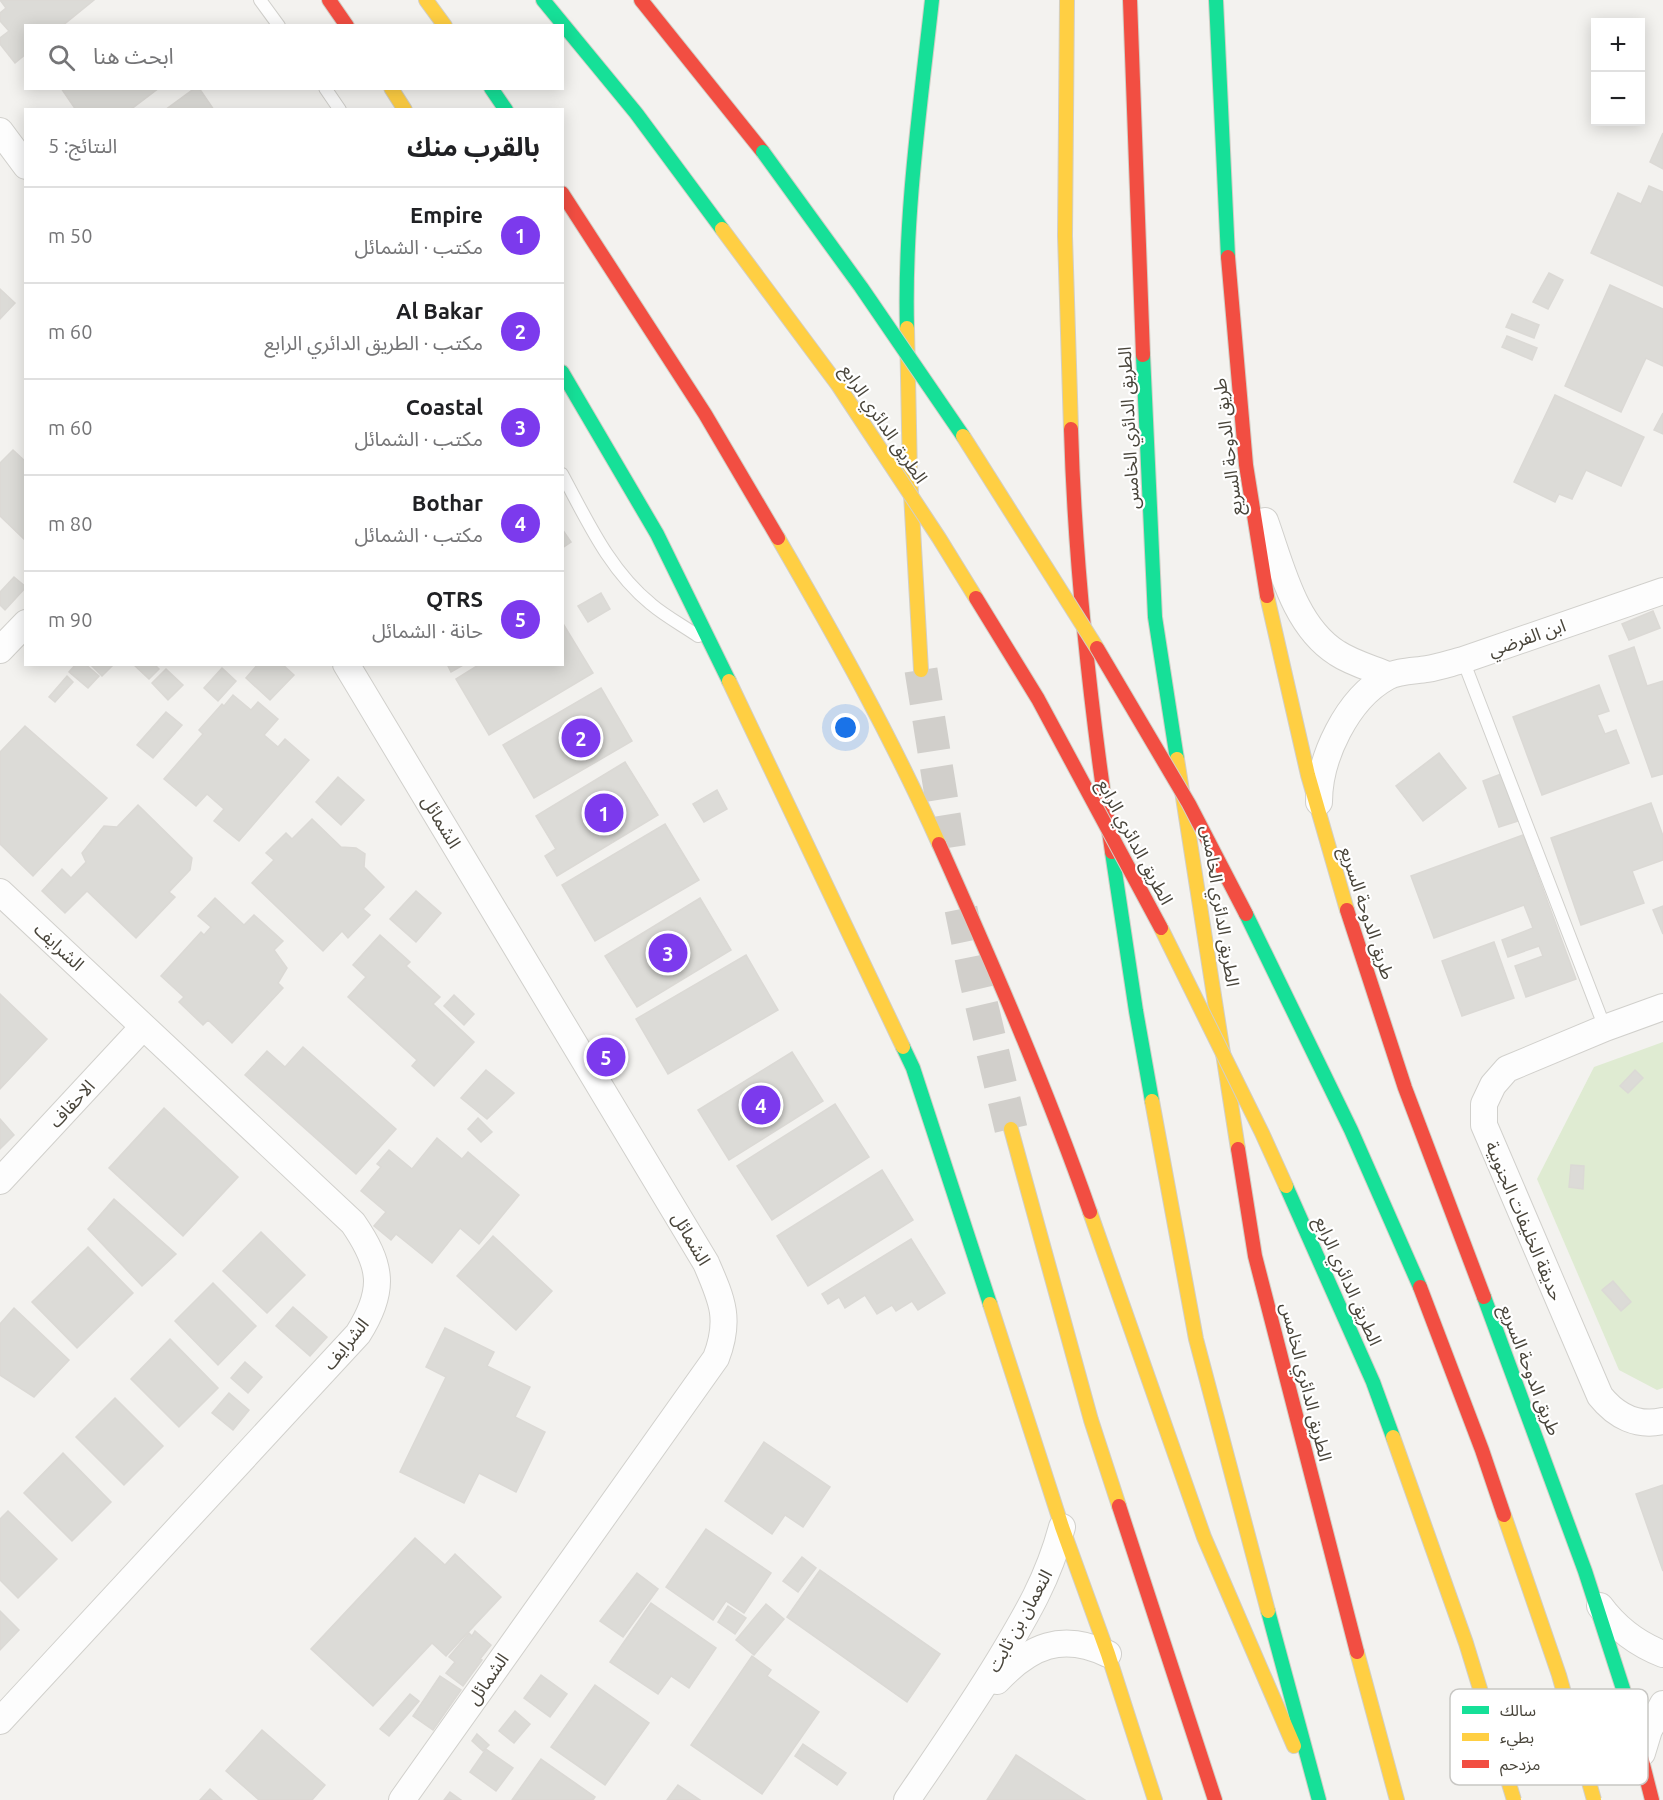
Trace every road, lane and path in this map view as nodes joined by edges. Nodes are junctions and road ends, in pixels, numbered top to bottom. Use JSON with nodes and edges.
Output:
{"nodes":[{"id":1,"x":260,"y":0,"type":"edge"},
{"id":2,"x":329,"y":0,"type":"edge"},
{"id":3,"x":426,"y":0,"type":"edge"},
{"id":4,"x":543,"y":0,"type":"edge"},
{"id":5,"x":641,"y":0,"type":"edge"},
{"id":6,"x":932,"y":0,"type":"edge"},
{"id":7,"x":1067,"y":0,"type":"edge"},
{"id":8,"x":1130,"y":0,"type":"edge"},
{"id":9,"x":1216,"y":0,"type":"edge"},
{"id":10,"x":278,"y":24,"type":"edge"},
{"id":11,"x":346,"y":24,"type":"edge"},
{"id":12,"x":444,"y":24,"type":"edge"},
{"id":13,"x":563,"y":24,"type":"edge"},
{"id":14,"x":564,"y":26,"type":"edge"},
{"id":15,"x":326,"y":90,"type":"edge"},
{"id":16,"x":392,"y":90,"type":"edge"},
{"id":17,"x":492,"y":90,"type":"edge"},
{"id":18,"x":339,"y":108,"type":"edge"},
{"id":19,"x":404,"y":108,"type":"edge"},
{"id":20,"x":505,"y":108,"type":"edge"},
{"id":21,"x":0,"y":131,"type":"edge"},
{"id":22,"x":24,"y":163,"type":"edge"},
{"id":23,"x":564,"y":196,"type":"edge"},
{"id":24,"x":564,"y":375,"type":"edge"},
{"id":25,"x":1246,"y":472,"type":"junction"},
{"id":26,"x":564,"y":478,"type":"edge"},
{"id":27,"x":1663,"y":591,"type":"edge"},
{"id":28,"x":24,"y":625,"type":"edge"},
{"id":29,"x":713,"y":646,"type":"junction"},
{"id":30,"x":0,"y":650,"type":"edge"},
{"id":31,"x":1463,"y":660,"type":"junction"},
{"id":32,"x":347,"y":666,"type":"edge"},
{"id":33,"x":921,"y":670,"type":"tunnel mouth"},
{"id":34,"x":1388,"y":675,"type":"junction"},
{"id":35,"x":1318,"y":820,"type":"junction"},
{"id":36,"x":0,"y":892,"type":"edge"},
{"id":37,"x":1663,"y":1007,"type":"edge"},
{"id":38,"x":143,"y":1027,"type":"junction"},
{"id":39,"x":1605,"y":1028,"type":"junction"},
{"id":40,"x":1011,"y":1129,"type":"tunnel mouth"},
{"id":41,"x":0,"y":1181,"type":"edge"},
{"id":42,"x":1663,"y":1421,"type":"edge"},
{"id":43,"x":1062,"y":1527,"type":"junction"},
{"id":44,"x":1595,"y":1599,"type":"junction"},
{"id":45,"x":1108,"y":1654,"type":"junction"},
{"id":46,"x":1663,"y":1654,"type":"edge"},
{"id":47,"x":1480,"y":1689,"type":"edge"},
{"id":48,"x":1562,"y":1689,"type":"edge"},
{"id":49,"x":1622,"y":1689,"type":"edge"},
{"id":50,"x":1663,"y":1704,"type":"edge"},
{"id":51,"x":968,"y":1712,"type":"junction"},
{"id":52,"x":0,"y":1721,"type":"edge"},
{"id":53,"x":1648,"y":1733,"type":"edge"},
{"id":54,"x":1648,"y":1781,"type":"edge"},
{"id":55,"x":1509,"y":1785,"type":"edge"},
{"id":56,"x":1590,"y":1785,"type":"edge"},
{"id":57,"x":402,"y":1800,"type":"edge"},
{"id":58,"x":907,"y":1800,"type":"edge"},
{"id":59,"x":1155,"y":1800,"type":"edge"},
{"id":60,"x":1215,"y":1800,"type":"edge"},
{"id":61,"x":1318,"y":1800,"type":"edge"},
{"id":62,"x":1397,"y":1800,"type":"edge"},
{"id":63,"x":1514,"y":1800,"type":"edge"},
{"id":64,"x":1594,"y":1800,"type":"edge"},
{"id":65,"x":1652,"y":1800,"type":"edge"}],
"edges":[{"from":1,"to":10,"type":"lane"},
{"from":2,"to":11,"type":"main road"},
{"from":3,"to":12,"type":"main road"},
{"from":4,"to":13,"type":"main road","name":"الطريق الدائري الرابع","bridge":true},
{"from":5,"to":48,"type":"main road","bridge":true},
{"from":6,"to":33,"type":"main road"},
{"from":7,"to":61,"type":"main road"},
{"from":8,"to":62,"type":"main road","name":"الطريق الدائري الخامس"},
{"from":9,"to":25,"type":"main road","name":"طريق الدوحة السريع"},
{"from":14,"to":47,"type":"main road","name":"الطريق الدائري الرابع","bridge":true},
{"from":15,"to":18,"type":"lane"},
{"from":16,"to":19,"type":"main road"},
{"from":17,"to":20,"type":"main road"},
{"from":21,"to":22,"type":"street"},
{"from":23,"to":61,"type":"main road"},
{"from":24,"to":29,"type":"main road"},
{"from":25,"to":34,"type":"street"},
{"from":25,"to":35,"type":"main road","name":"طريق الدوحة السريع"},
{"from":26,"to":29,"type":"lane"},
{"from":27,"to":31,"type":"street","name":"ابن الفرضي"},
{"from":28,"to":30,"type":"street"},
{"from":29,"to":43,"type":"main road"},
{"from":31,"to":34,"type":"street","name":"ابن الفرضي"},
{"from":31,"to":39,"type":"lane"},
{"from":32,"to":57,"type":"street","name":"الشمائل"},
{"from":34,"to":35,"type":"street"},
{"from":35,"to":44,"type":"main road","name":"طريق الدوحة السريع"},
{"from":36,"to":38,"type":"street","name":"الشرايف"},
{"from":37,"to":39,"type":"street","name":"حديقة الخليفات الجنوبية"},
{"from":38,"to":41,"type":"street","name":"الاحقاف"},
{"from":38,"to":52,"type":"street","name":"الشرايف"},
{"from":39,"to":42,"type":"street","name":"حديقة الخليفات الجنوبية"},
{"from":40,"to":60,"type":"main road"},
{"from":43,"to":45,"type":"main road"},
{"from":43,"to":51,"type":"street","name":"النعمان بن ثابت"},
{"from":44,"to":46,"type":"street"},
{"from":44,"to":49,"type":"main road","name":"طريق الدوحة السريع"},
{"from":45,"to":51,"type":"street","name":"النعمان بن ثابت"},
{"from":45,"to":59,"type":"main road"},
{"from":50,"to":53,"type":"street"},
{"from":51,"to":58,"type":"street","name":"النعمان بن ثابت"},
{"from":54,"to":65,"type":"main road","name":"طريق الدوحة السريع"},
{"from":55,"to":63,"type":"main road","name":"الطريق الدائري الرابع","bridge":true},
{"from":56,"to":64,"type":"main road","bridge":true}]}
